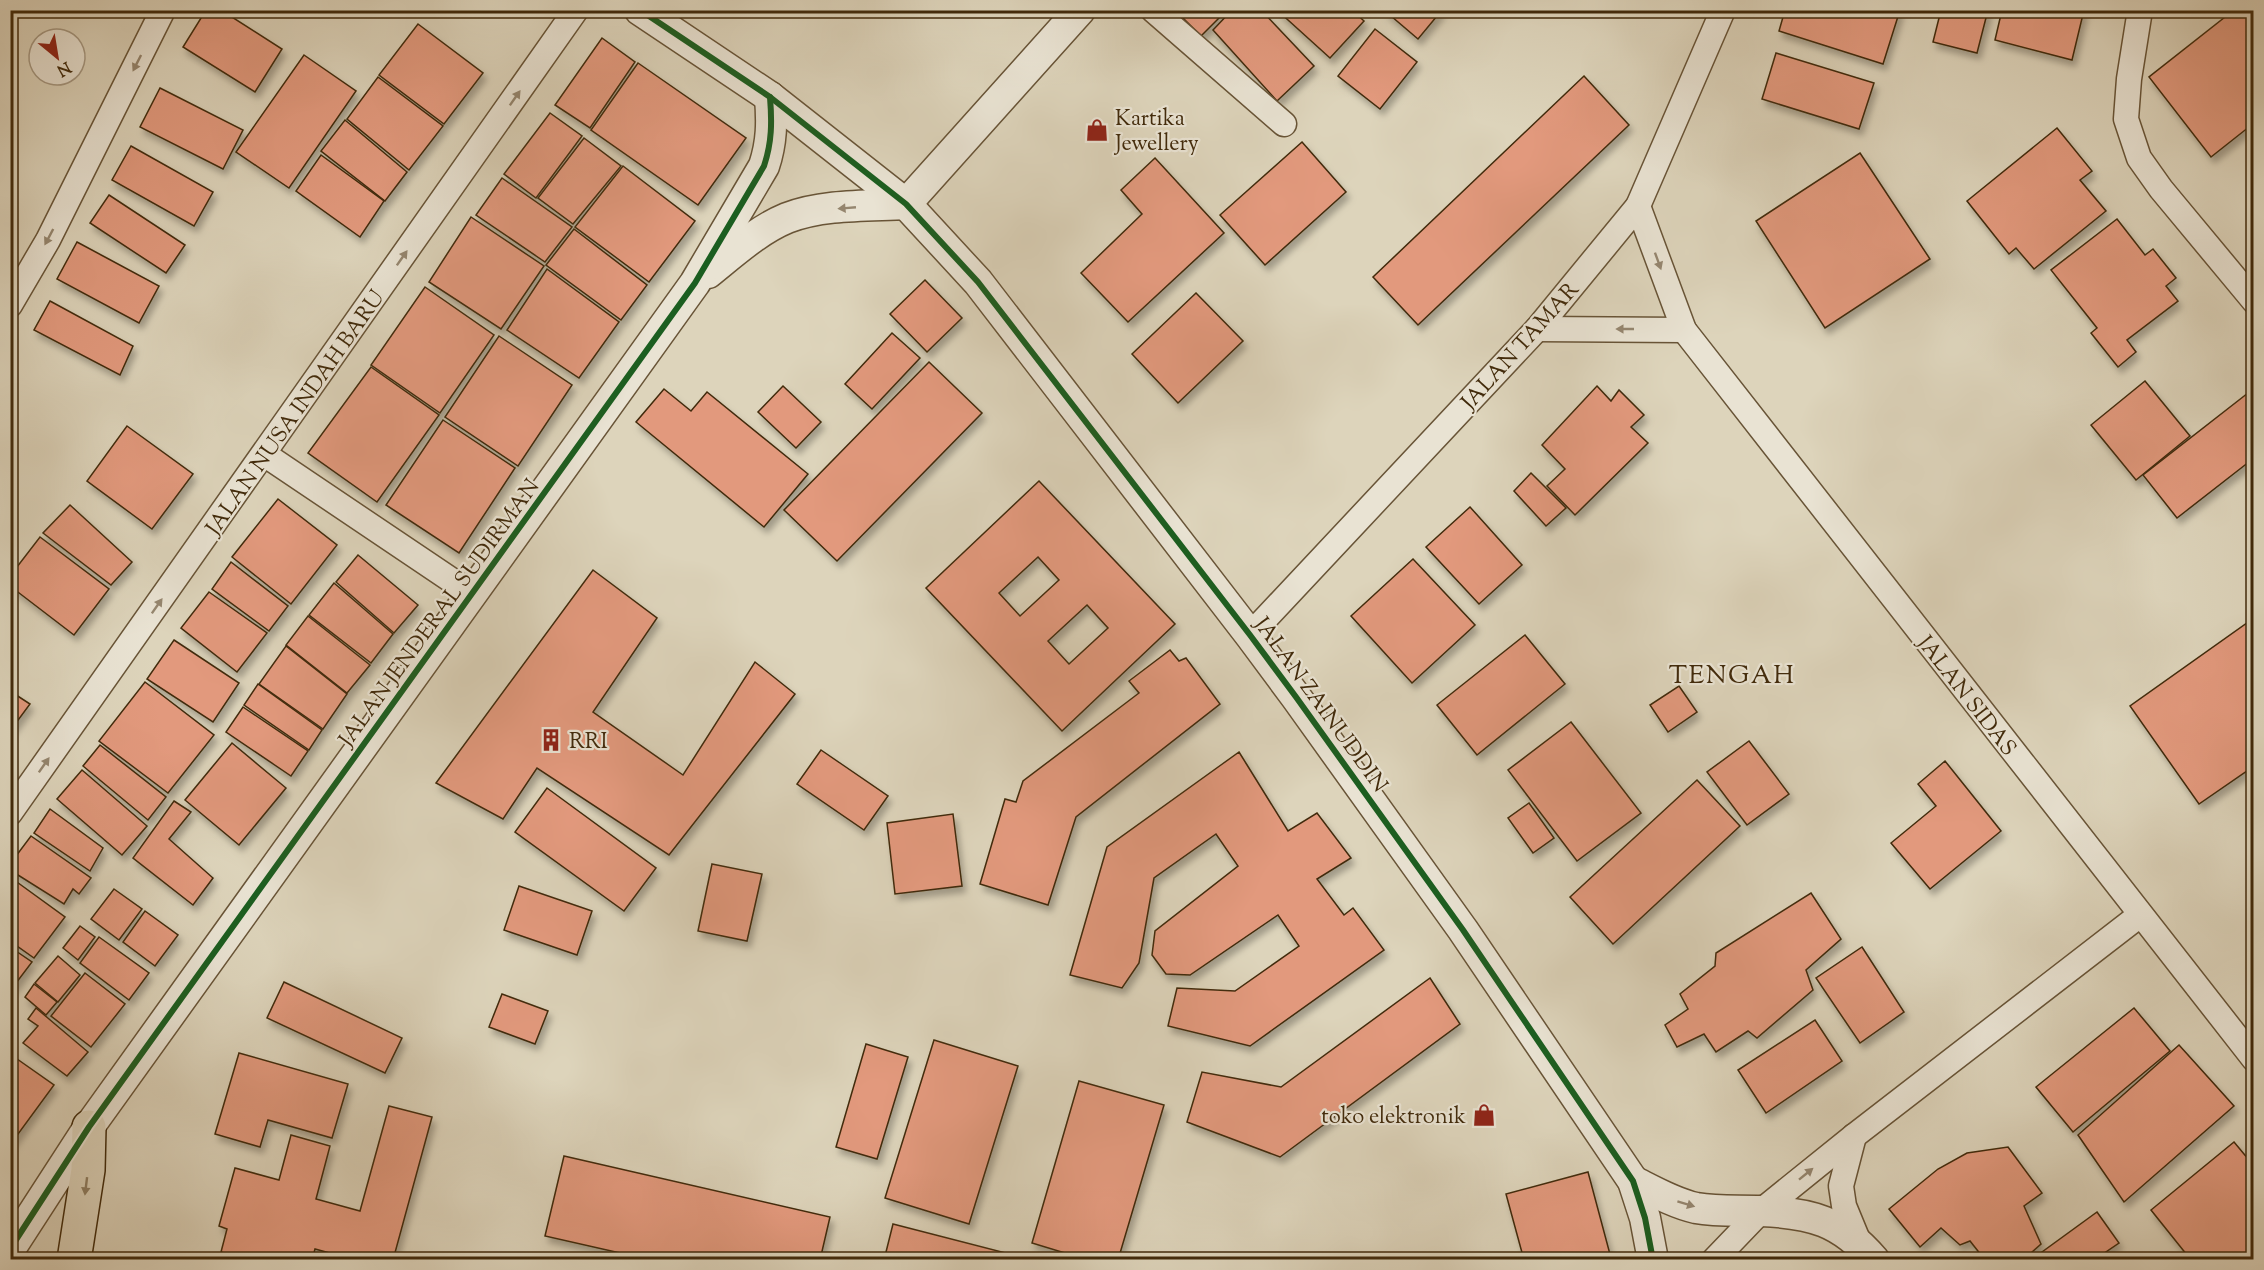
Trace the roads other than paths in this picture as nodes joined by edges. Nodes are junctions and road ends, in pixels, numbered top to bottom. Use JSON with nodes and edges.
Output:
{"nodes":[{"id":1,"x":163,"y":10,"type":"edge"},
{"id":2,"x":576,"y":10,"type":"edge"},
{"id":3,"x":640,"y":10,"type":"edge"},
{"id":4,"x":1080,"y":10,"type":"edge"},
{"id":5,"x":1153,"y":10,"type":"edge"},
{"id":6,"x":1723,"y":10,"type":"edge"},
{"id":7,"x":2140,"y":10,"type":"edge"},
{"id":8,"x":771,"y":97,"type":"junction"},
{"id":9,"x":1284,"y":124,"type":"dead end"},
{"id":10,"x":906,"y":204,"type":"junction"},
{"id":11,"x":1638,"y":206,"type":"junction"},
{"id":12,"x":695,"y":284,"type":"junction"},
{"id":13,"x":2253,"y":301,"type":"edge"},
{"id":14,"x":10,"y":305,"type":"edge"},
{"id":15,"x":1537,"y":329,"type":"junction"},
{"id":16,"x":1684,"y":330,"type":"junction"},
{"id":17,"x":264,"y":454,"type":"junction"},
{"id":18,"x":472,"y":594,"type":"junction"},
{"id":19,"x":1250,"y":635,"type":"junction"},
{"id":20,"x":10,"y":813,"type":"edge"},
{"id":21,"x":2140,"y":915,"type":"junction"},
{"id":22,"x":2253,"y":1059,"type":"edge"},
{"id":23,"x":89,"y":1127,"type":"junction"},
{"id":24,"x":1854,"y":1136,"type":"junction"},
{"id":25,"x":1633,"y":1181,"type":"junction"},
{"id":26,"x":1761,"y":1211,"type":"junction"},
{"id":27,"x":10,"y":1249,"type":"edge"},
{"id":28,"x":1866,"y":1250,"type":"edge"},
{"id":29,"x":74,"y":1260,"type":"edge"},
{"id":30,"x":1653,"y":1260,"type":"edge"},
{"id":31,"x":1714,"y":1260,"type":"edge"}],
"edges":[{"from":1,"to":14,"type":"street","one_way":true},
{"from":17,"to":2,"type":"street","name":"JALAN NUSA INDAH BARU","one_way":true},
{"from":3,"to":8,"type":"street","name":"JALAN ZAINUDDIN"},
{"from":4,"to":10,"type":"street"},
{"from":5,"to":9,"type":"street"},
{"from":6,"to":11,"type":"street","name":"JALAN TAMAR"},
{"from":7,"to":13,"type":"street"},
{"from":8,"to":10,"type":"street","name":"JALAN ZAINUDDIN"},
{"from":8,"to":12,"type":"street","name":"JALAN JENDERAL SUDIRMAN"},
{"from":10,"to":12,"type":"street","name":"JALAN JENDERAL SUDIRMAN","one_way":true},
{"from":10,"to":19,"type":"street","name":"JALAN ZAINUDDIN"},
{"from":11,"to":15,"type":"street","name":"JALAN TAMAR"},
{"from":11,"to":16,"type":"street","name":"JALAN SIDAS","one_way":true},
{"from":12,"to":18,"type":"street","name":"JALAN JENDERAL SUDIRMAN"},
{"from":16,"to":15,"type":"street","one_way":true},
{"from":15,"to":19,"type":"street","name":"JALAN TAMAR"},
{"from":16,"to":21,"type":"street","name":"JALAN SIDAS"},
{"from":17,"to":18,"type":"street"},
{"from":20,"to":17,"type":"street","name":"JALAN NUSA INDAH BARU","one_way":true},
{"from":18,"to":23,"type":"street","name":"JALAN JENDERAL SUDIRMAN"},
{"from":19,"to":25,"type":"street","name":"JALAN ZAINUDDIN"},
{"from":21,"to":22,"type":"street","name":"JALAN SIDAS"},
{"from":21,"to":24,"type":"street"},
{"from":23,"to":27,"type":"street","name":"JALAN JENDERAL SUDIRMAN"},
{"from":23,"to":29,"type":"highway","one_way":true},
{"from":26,"to":24,"type":"street","one_way":true},
{"from":24,"to":28,"type":"street"},
{"from":25,"to":26,"type":"street","name":"JALAN ZAINUDDIN","one_way":true},
{"from":25,"to":30,"type":"street","name":"JALAN ZAINUDDIN"},
{"from":26,"to":28,"type":"street","name":"JALAN ZAINUDDIN"},
{"from":26,"to":31,"type":"street"}]}
